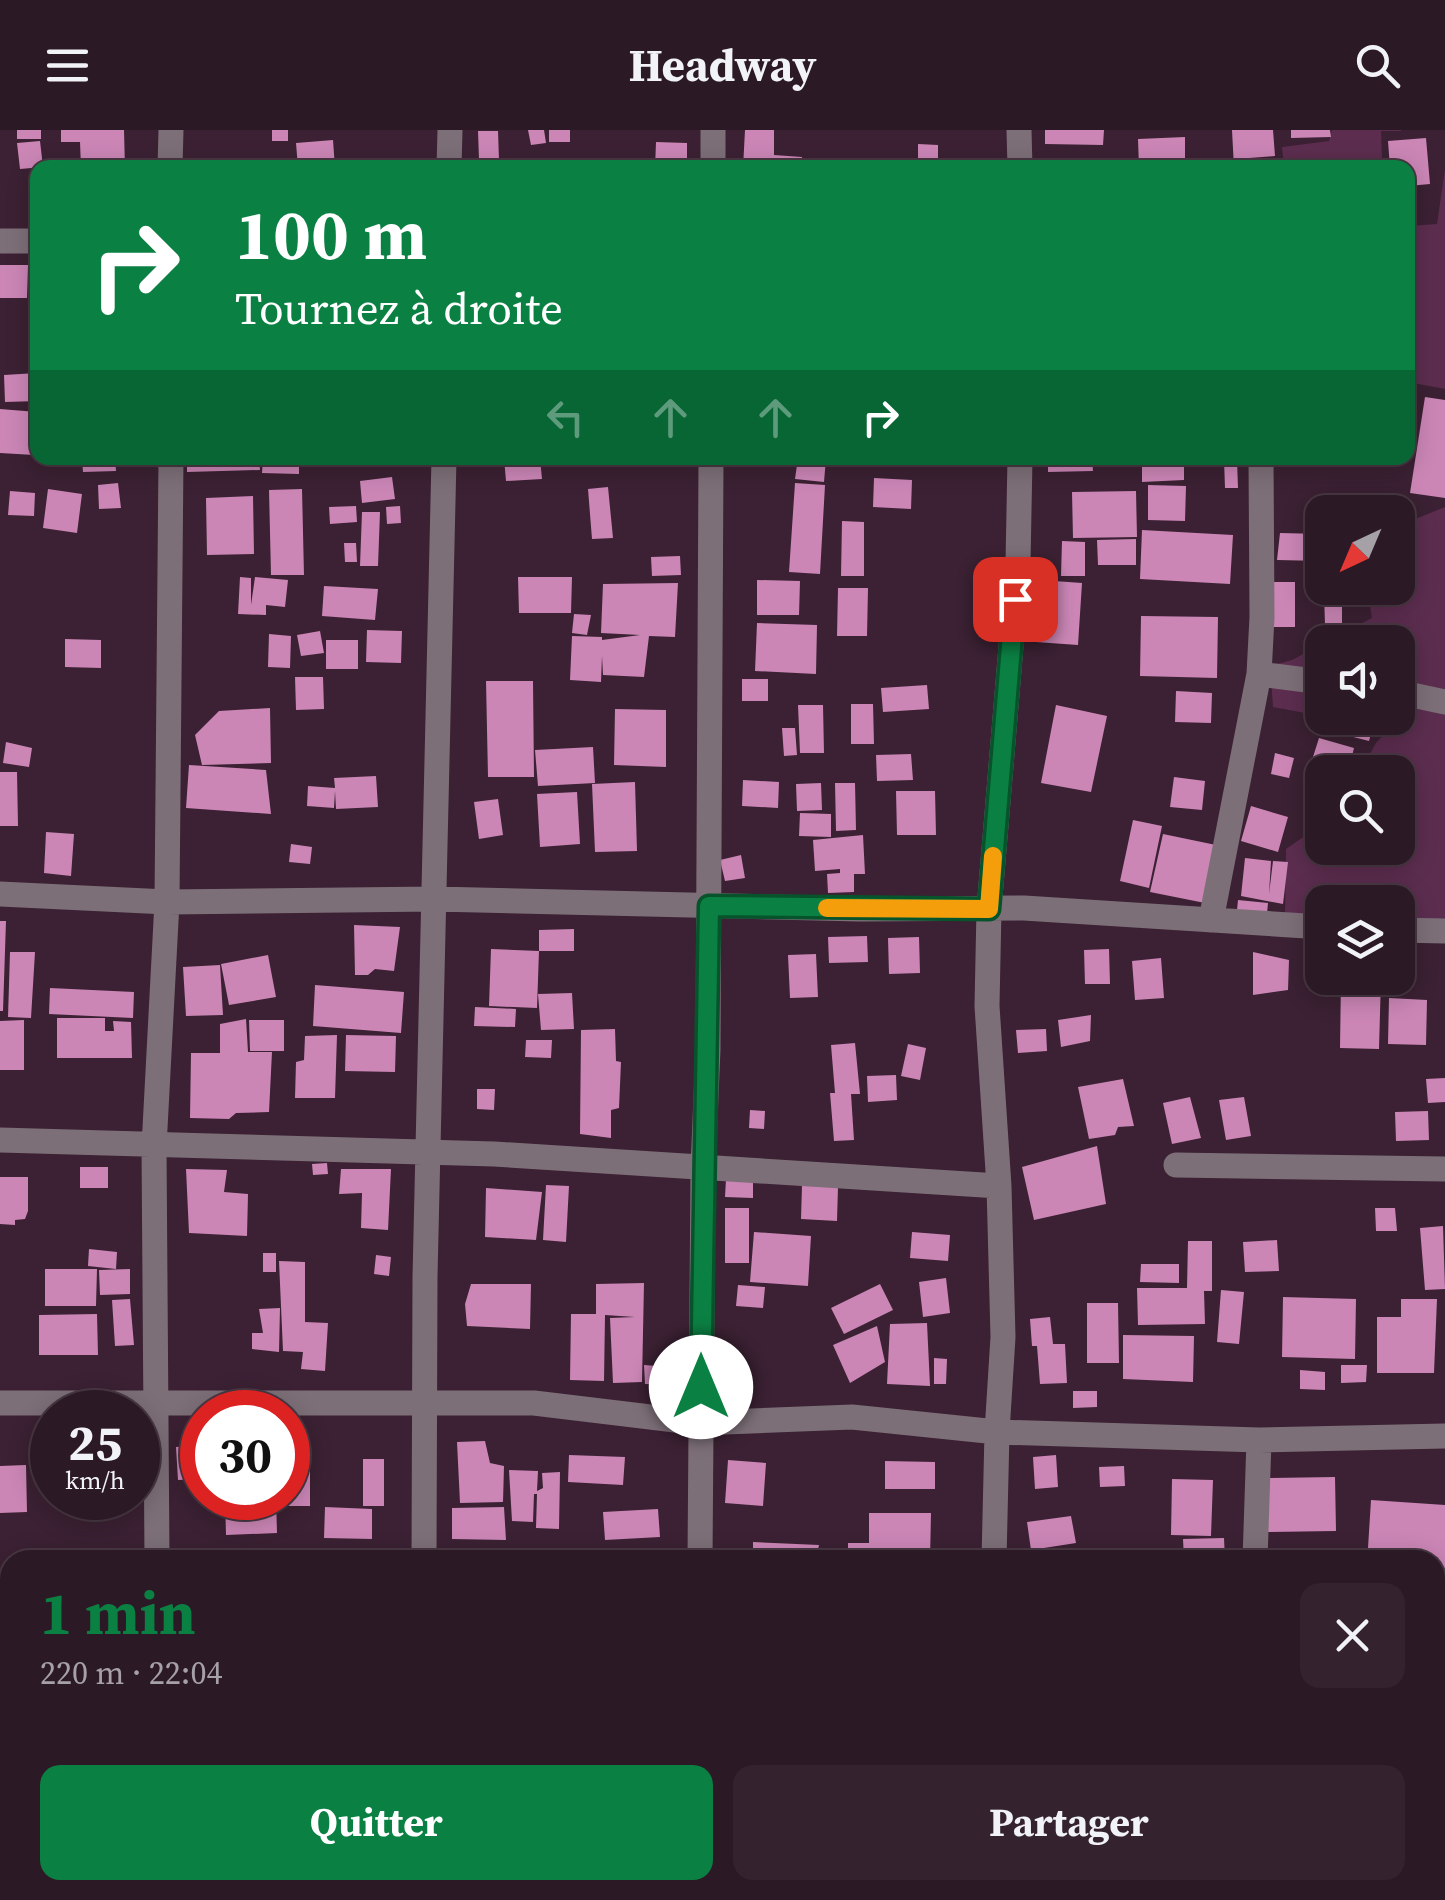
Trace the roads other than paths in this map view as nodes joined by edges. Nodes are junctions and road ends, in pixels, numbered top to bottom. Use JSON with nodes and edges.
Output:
{"nodes":[{"id":1,"x":171,"y":130,"type":"edge"},
{"id":2,"x":450,"y":130,"type":"edge"},
{"id":3,"x":713,"y":130,"type":"edge"},
{"id":4,"x":1019,"y":130,"type":"edge"},
{"id":5,"x":170,"y":160,"type":"edge"},
{"id":6,"x":449,"y":160,"type":"edge"},
{"id":7,"x":713,"y":160,"type":"edge"},
{"id":8,"x":1020,"y":160,"type":"edge"},
{"id":9,"x":0,"y":241,"type":"edge"},
{"id":10,"x":30,"y":241,"type":"edge"},
{"id":11,"x":171,"y":465,"type":"edge"},
{"id":12,"x":444,"y":465,"type":"edge"},
{"id":13,"x":711,"y":465,"type":"edge"},
{"id":14,"x":1020,"y":465,"type":"edge"},
{"id":15,"x":1261,"y":465,"type":"edge"},
{"id":16,"x":1259,"y":674,"type":"junction"},
{"id":17,"x":1305,"y":680,"type":"edge"},
{"id":18,"x":1415,"y":696,"type":"edge"},
{"id":19,"x":1445,"y":702,"type":"edge"},
{"id":20,"x":0,"y":894,"type":"edge"},
{"id":21,"x":435,"y":899,"type":"junction"},
{"id":22,"x":167,"y":902,"type":"junction"},
{"id":23,"x":709,"y":906,"type":"junction"},
{"id":24,"x":989,"y":909,"type":"junction"},
{"id":25,"x":1210,"y":920,"type":"junction"},
{"id":26,"x":1305,"y":926,"type":"edge"},
{"id":27,"x":1415,"y":930,"type":"edge"},
{"id":28,"x":1445,"y":931,"type":"edge"},
{"id":29,"x":0,"y":1140,"type":"edge"},
{"id":30,"x":154,"y":1147,"type":"junction"},
{"id":31,"x":428,"y":1152,"type":"junction"},
{"id":32,"x":1176,"y":1165,"type":"dead end"},
{"id":33,"x":703,"y":1168,"type":"junction"},
{"id":34,"x":1445,"y":1169,"type":"edge"},
{"id":35,"x":999,"y":1186,"type":"junction"},
{"id":36,"x":157,"y":1390,"type":"edge"},
{"id":37,"x":0,"y":1403,"type":"edge"},
{"id":38,"x":30,"y":1403,"type":"edge"},
{"id":39,"x":160,"y":1404,"type":"edge"},
{"id":40,"x":424,"y":1404,"type":"junction"},
{"id":41,"x":700,"y":1424,"type":"junction"},
{"id":42,"x":996,"y":1432,"type":"junction"},
{"id":43,"x":1445,"y":1436,"type":"edge"},
{"id":44,"x":1259,"y":1440,"type":"junction"},
{"id":45,"x":157,"y":1520,"type":"edge"},
{"id":46,"x":157,"y":1550,"type":"edge"},
{"id":47,"x":424,"y":1550,"type":"edge"},
{"id":48,"x":700,"y":1550,"type":"edge"},
{"id":49,"x":994,"y":1550,"type":"edge"},
{"id":50,"x":1254,"y":1550,"type":"edge"}],
"edges":[{"from":1,"to":5,"type":"street"},
{"from":2,"to":6,"type":"street"},
{"from":3,"to":7,"type":"street"},
{"from":4,"to":8,"type":"street"},
{"from":9,"to":10,"type":"street"},
{"from":11,"to":22,"type":"street"},
{"from":12,"to":21,"type":"street"},
{"from":13,"to":23,"type":"street"},
{"from":14,"to":24,"type":"street"},
{"from":15,"to":16,"type":"street"},
{"from":16,"to":17,"type":"street"},
{"from":16,"to":25,"type":"street"},
{"from":18,"to":19,"type":"street"},
{"from":20,"to":22,"type":"street"},
{"from":21,"to":22,"type":"street"},
{"from":21,"to":23,"type":"street"},
{"from":21,"to":31,"type":"street"},
{"from":22,"to":30,"type":"street"},
{"from":23,"to":24,"type":"street"},
{"from":23,"to":33,"type":"street"},
{"from":24,"to":25,"type":"street"},
{"from":24,"to":35,"type":"street"},
{"from":25,"to":26,"type":"street"},
{"from":27,"to":28,"type":"street"},
{"from":29,"to":30,"type":"street"},
{"from":30,"to":31,"type":"street"},
{"from":30,"to":36,"type":"street"},
{"from":31,"to":33,"type":"street"},
{"from":31,"to":40,"type":"street"},
{"from":32,"to":34,"type":"street"},
{"from":33,"to":35,"type":"street"},
{"from":33,"to":41,"type":"street"},
{"from":35,"to":42,"type":"street"},
{"from":37,"to":38,"type":"street"},
{"from":39,"to":40,"type":"street"},
{"from":40,"to":41,"type":"street"},
{"from":40,"to":47,"type":"street"},
{"from":41,"to":42,"type":"street"},
{"from":41,"to":48,"type":"street"},
{"from":42,"to":44,"type":"street"},
{"from":42,"to":49,"type":"street"},
{"from":43,"to":44,"type":"street"},
{"from":44,"to":50,"type":"street"},
{"from":45,"to":46,"type":"street"}]}
